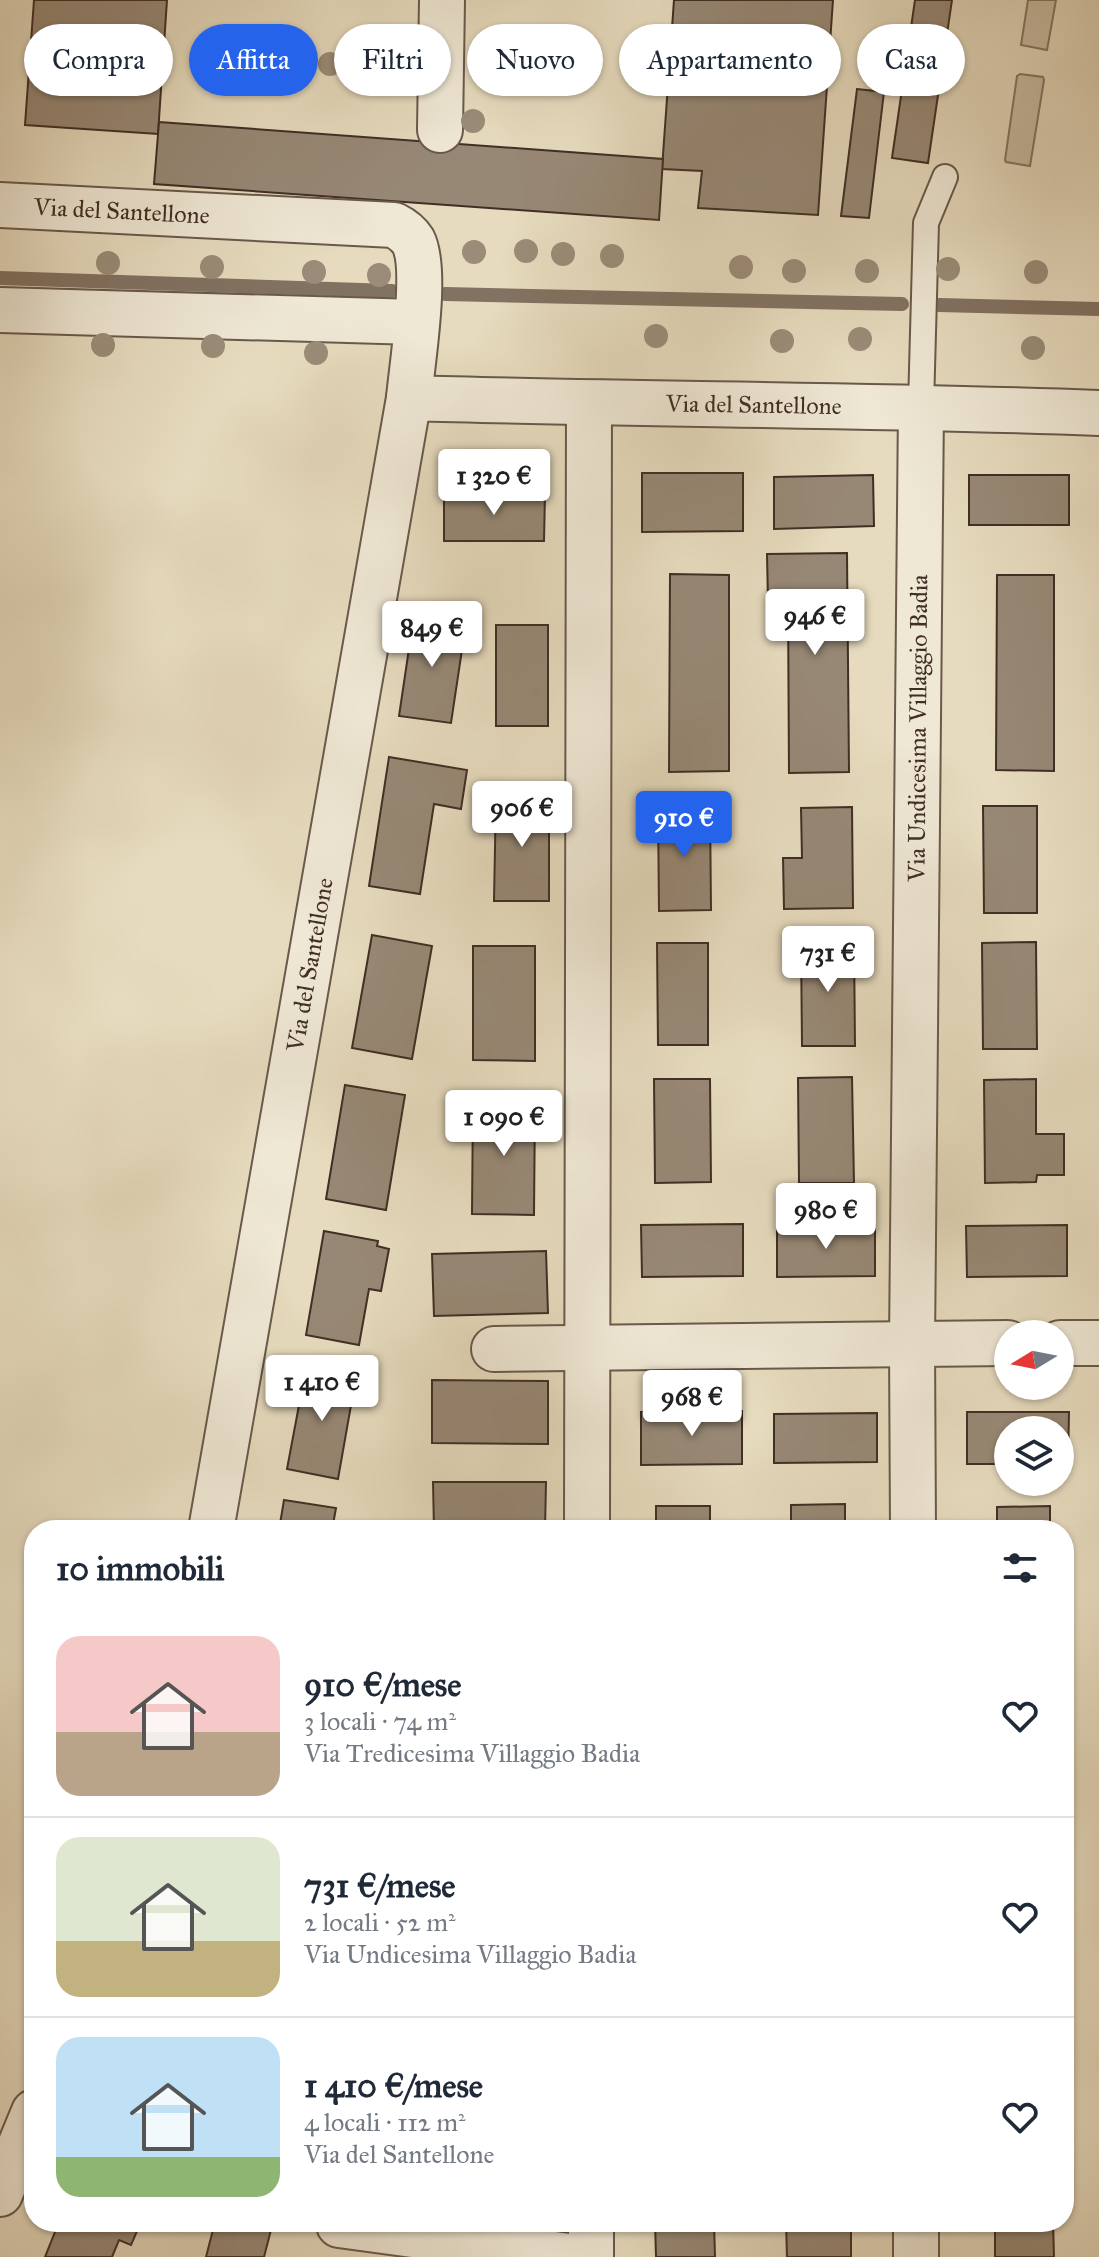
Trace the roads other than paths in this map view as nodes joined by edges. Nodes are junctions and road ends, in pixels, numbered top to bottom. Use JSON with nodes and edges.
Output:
{"nodes":[{"id":1,"x":442,"y":0,"type":"edge"},
{"id":2,"x":440,"y":130,"type":"dead end"},
{"id":3,"x":945,"y":177,"type":"dead end"},
{"id":4,"x":0,"y":205,"type":"edge"},
{"id":5,"x":0,"y":310,"type":"edge"},
{"id":6,"x":416,"y":322,"type":"junction"},
{"id":7,"x":409,"y":398,"type":"junction"},
{"id":8,"x":589,"y":404,"type":"junction"},
{"id":9,"x":921,"y":406,"type":"junction"},
{"id":10,"x":1099,"y":413,"type":"edge"},
{"id":11,"x":912,"y":1343,"type":"junction"},
{"id":12,"x":994,"y":1343,"type":"edge"},
{"id":13,"x":1074,"y":1343,"type":"edge"},
{"id":14,"x":1099,"y":1343,"type":"edge"},
{"id":15,"x":494,"y":1349,"type":"dead end"},
{"id":16,"x":586,"y":1349,"type":"junction"},
{"id":17,"x":213,"y":1520,"type":"edge"},
{"id":18,"x":587,"y":1520,"type":"edge"},
{"id":19,"x":913,"y":1520,"type":"edge"},
{"id":20,"x":24,"y":2136,"type":"edge"},
{"id":21,"x":0,"y":2194,"type":"edge"},
{"id":22,"x":591,"y":2232,"type":"edge"},
{"id":23,"x":916,"y":2232,"type":"edge"},
{"id":24,"x":336,"y":2235,"type":"edge"},
{"id":25,"x":576,"y":2257,"type":"edge"},
{"id":26,"x":591,"y":2257,"type":"edge"},
{"id":27,"x":916,"y":2257,"type":"edge"}],
"edges":[{"from":1,"to":2,"type":"street"},
{"from":3,"to":9,"type":"lane"},
{"from":4,"to":6,"type":"street","name":"Via del Santellone"},
{"from":5,"to":6,"type":"street"},
{"from":6,"to":7,"type":"street","name":"Via del Santellone"},
{"from":7,"to":8,"type":"street","name":"Via del Santellone"},
{"from":7,"to":17,"type":"street","name":"Via del Santellone"},
{"from":8,"to":9,"type":"street","name":"Via del Santellone"},
{"from":8,"to":16,"type":"street"},
{"from":9,"to":10,"type":"street","name":"Via del Santellone"},
{"from":9,"to":11,"type":"street","name":"Via Undicesima Villaggio Badia"},
{"from":11,"to":12,"type":"street"},
{"from":11,"to":16,"type":"street"},
{"from":11,"to":19,"type":"street","name":"Via Undicesima Villaggio Badia"},
{"from":13,"to":14,"type":"street"},
{"from":15,"to":16,"type":"street"},
{"from":16,"to":18,"type":"street"},
{"from":20,"to":21,"type":"street"},
{"from":22,"to":26,"type":"street"},
{"from":23,"to":27,"type":"street"},
{"from":24,"to":25,"type":"street"}]}
